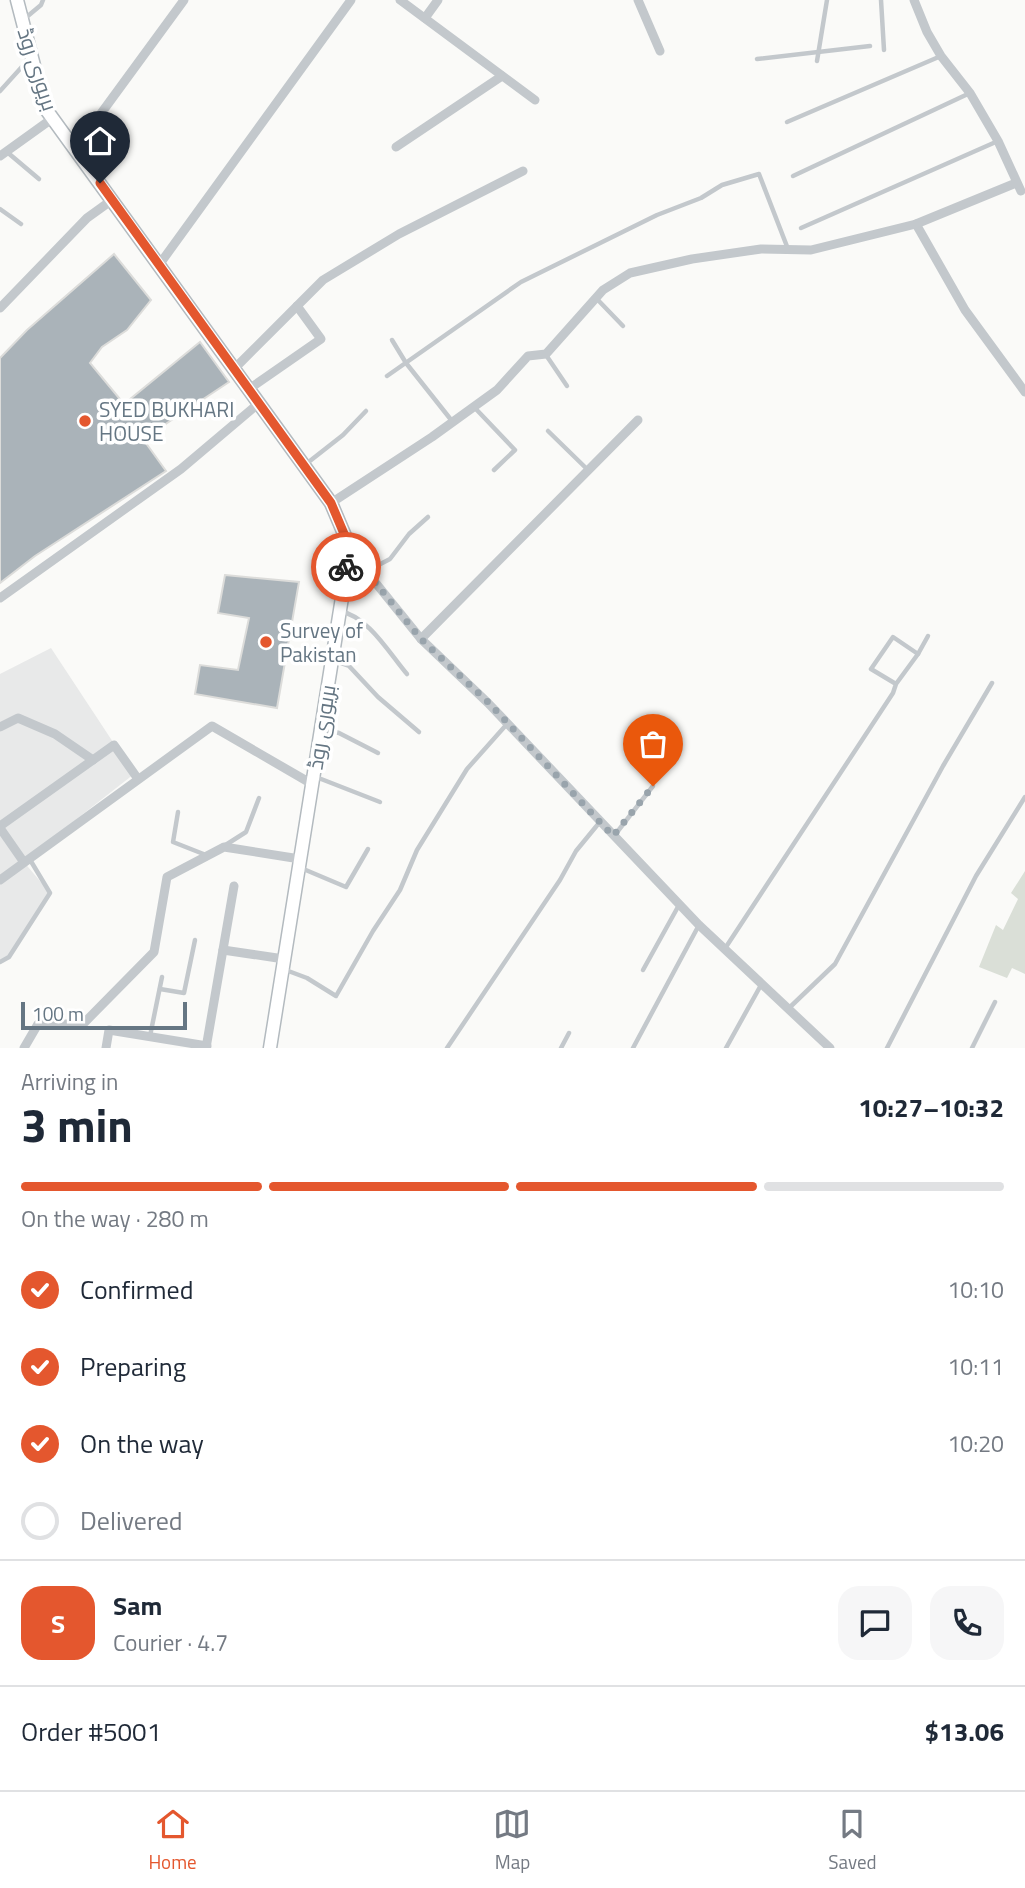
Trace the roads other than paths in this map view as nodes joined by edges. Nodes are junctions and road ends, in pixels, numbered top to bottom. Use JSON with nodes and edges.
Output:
{"nodes":[{"id":1,"x":17,"y":0,"type":"edge"},
{"id":2,"x":43,"y":0,"type":"edge"},
{"id":3,"x":184,"y":0,"type":"edge"},
{"id":4,"x":351,"y":0,"type":"edge"},
{"id":5,"x":400,"y":0,"type":"edge"},
{"id":6,"x":439,"y":0,"type":"edge"},
{"id":7,"x":638,"y":0,"type":"edge"},
{"id":8,"x":827,"y":0,"type":"edge"},
{"id":9,"x":881,"y":0,"type":"edge"},
{"id":10,"x":914,"y":0,"type":"edge"},
{"id":11,"x":425,"y":18,"type":"junction"},
{"id":12,"x":23,"y":20,"type":"junction"},
{"id":13,"x":870,"y":46,"type":"dead end"},
{"id":14,"x":884,"y":50,"type":"dead end"},
{"id":15,"x":660,"y":51,"type":"dead end"},
{"id":16,"x":819,"y":51,"type":"junction"},
{"id":17,"x":32,"y":56,"type":"junction"},
{"id":18,"x":941,"y":56,"type":"junction"},
{"id":19,"x":757,"y":59,"type":"dead end"},
{"id":20,"x":817,"y":61,"type":"dead end"},
{"id":21,"x":502,"y":76,"type":"junction"},
{"id":22,"x":1,"y":87,"type":"edge"},
{"id":23,"x":970,"y":93,"type":"junction"},
{"id":24,"x":535,"y":100,"type":"dead end"},
{"id":25,"x":53,"y":118,"type":"junction"},
{"id":26,"x":787,"y":122,"type":"dead end"},
{"id":27,"x":998,"y":141,"type":"junction"},
{"id":28,"x":396,"y":147,"type":"dead end"},
{"id":29,"x":75,"y":149,"type":"junction"},
{"id":30,"x":3,"y":154,"type":"edge"},
{"id":31,"x":523,"y":171,"type":"dead end"},
{"id":32,"x":793,"y":176,"type":"dead end"},
{"id":33,"x":39,"y":179,"type":"dead end"},
{"id":34,"x":1021,"y":189,"type":"edge"},
{"id":35,"x":112,"y":200,"type":"junction"},
{"id":36,"x":0,"y":209,"type":"edge"},
{"id":37,"x":21,"y":224,"type":"dead end"},
{"id":38,"x":916,"y":224,"type":"junction"},
{"id":39,"x":801,"y":228,"type":"dead end"},
{"id":40,"x":788,"y":249,"type":"junction"},
{"id":41,"x":159,"y":265,"type":"junction"},
{"id":42,"x":596,"y":298,"type":"junction"},
{"id":43,"x":297,"y":306,"type":"junction"},
{"id":44,"x":0,"y":308,"type":"edge"},
{"id":45,"x":624,"y":326,"type":"dead end"},
{"id":46,"x":392,"y":340,"type":"dead end"},
{"id":47,"x":546,"y":354,"type":"junction"},
{"id":48,"x":406,"y":363,"type":"junction"},
{"id":49,"x":234,"y":369,"type":"junction"},
{"id":50,"x":387,"y":376,"type":"dead end"},
{"id":51,"x":567,"y":386,"type":"dead end"},
{"id":52,"x":249,"y":389,"type":"junction"},
{"id":53,"x":1025,"y":392,"type":"edge"},
{"id":54,"x":259,"y":403,"type":"junction"},
{"id":55,"x":474,"y":407,"type":"junction"},
{"id":56,"x":366,"y":411,"type":"dead end"},
{"id":57,"x":638,"y":420,"type":"dead end"},
{"id":58,"x":453,"y":422,"type":"junction"},
{"id":59,"x":548,"y":431,"type":"dead end"},
{"id":60,"x":304,"y":466,"type":"junction"},
{"id":61,"x":494,"y":470,"type":"dead end"},
{"id":62,"x":588,"y":470,"type":"junction"},
{"id":63,"x":331,"y":503,"type":"junction"},
{"id":64,"x":428,"y":517,"type":"dead end"},
{"id":65,"x":346,"y":570,"type":"junction"},
{"id":66,"x":366,"y":571,"type":"junction"},
{"id":67,"x":0,"y":598,"type":"edge"},
{"id":68,"x":340,"y":611,"type":"junction"},
{"id":69,"x":928,"y":636,"type":"dead end"},
{"id":70,"x":421,"y":639,"type":"junction"},
{"id":71,"x":918,"y":654,"type":"junction"},
{"id":72,"x":332,"y":660,"type":"junction"},
{"id":73,"x":407,"y":674,"type":"dead end"},
{"id":74,"x":992,"y":683,"type":"dead end"},
{"id":75,"x":896,"y":684,"type":"junction"},
{"id":76,"x":507,"y":724,"type":"junction"},
{"id":77,"x":0,"y":727,"type":"edge"},
{"id":78,"x":321,"y":727,"type":"junction"},
{"id":79,"x":419,"y":732,"type":"dead end"},
{"id":80,"x":378,"y":753,"type":"dead end"},
{"id":81,"x":93,"y":760,"type":"junction"},
{"id":82,"x":138,"y":779,"type":"junction"},
{"id":83,"x":312,"y":780,"type":"junction"},
{"id":84,"x":653,"y":786,"type":"dead end"},
{"id":85,"x":1025,"y":797,"type":"edge"},
{"id":86,"x":259,"y":798,"type":"dead end"},
{"id":87,"x":380,"y":803,"type":"dead end"},
{"id":88,"x":178,"y":812,"type":"dead end"},
{"id":89,"x":599,"y":822,"type":"junction"},
{"id":90,"x":0,"y":827,"type":"edge"},
{"id":91,"x":613,"y":836,"type":"junction"},
{"id":92,"x":224,"y":847,"type":"junction"},
{"id":93,"x":368,"y":849,"type":"dead end"},
{"id":94,"x":207,"y":856,"type":"junction"},
{"id":95,"x":26,"y":859,"type":"junction"},
{"id":96,"x":300,"y":863,"type":"junction"},
{"id":97,"x":0,"y":880,"type":"edge"},
{"id":98,"x":234,"y":886,"type":"dead end"},
{"id":99,"x":679,"y":905,"type":"junction"},
{"id":100,"x":699,"y":925,"type":"junction"},
{"id":101,"x":195,"y":940,"type":"dead end"},
{"id":102,"x":223,"y":950,"type":"junction"},
{"id":103,"x":724,"y":951,"type":"junction"},
{"id":104,"x":0,"y":962,"type":"edge"},
{"id":105,"x":284,"y":964,"type":"junction"},
{"id":106,"x":643,"y":970,"type":"dead end"},
{"id":107,"x":162,"y":977,"type":"dead end"},
{"id":108,"x":761,"y":985,"type":"junction"},
{"id":109,"x":160,"y":989,"type":"junction"},
{"id":110,"x":995,"y":1002,"type":"dead end"},
{"id":111,"x":788,"y":1010,"type":"junction"},
{"id":112,"x":569,"y":1033,"type":"dead end"},
{"id":113,"x":150,"y":1037,"type":"junction"},
{"id":114,"x":165,"y":1044,"type":"edge"},
{"id":115,"x":206,"y":1047,"type":"edge"},
{"id":116,"x":826,"y":1047,"type":"edge"},
{"id":117,"x":24,"y":1048,"type":"edge"},
{"id":118,"x":106,"y":1048,"type":"edge"},
{"id":119,"x":270,"y":1048,"type":"edge"},
{"id":120,"x":447,"y":1048,"type":"edge"},
{"id":121,"x":561,"y":1048,"type":"edge"},
{"id":122,"x":633,"y":1048,"type":"edge"},
{"id":123,"x":726,"y":1048,"type":"edge"},
{"id":124,"x":887,"y":1048,"type":"edge"},
{"id":125,"x":972,"y":1048,"type":"edge"}],
"edges":[{"from":1,"to":12,"type":"main road","name":"بریوری روڈ"},
{"from":2,"to":12,"type":"lane"},
{"from":3,"to":29,"type":"street"},
{"from":4,"to":41,"type":"street"},
{"from":5,"to":11,"type":"street"},
{"from":6,"to":11,"type":"street"},
{"from":7,"to":15,"type":"street"},
{"from":8,"to":16,"type":"lane"},
{"from":9,"to":14,"type":"lane"},
{"from":10,"to":18,"type":"street"},
{"from":11,"to":21,"type":"street"},
{"from":12,"to":17,"type":"main road","name":"بریوری روڈ"},
{"from":13,"to":16,"type":"lane"},
{"from":16,"to":19,"type":"lane"},
{"from":16,"to":20,"type":"lane"},
{"from":17,"to":22,"type":"lane"},
{"from":17,"to":25,"type":"main road","name":"بریوری روڈ"},
{"from":18,"to":23,"type":"street"},
{"from":18,"to":26,"type":"lane"},
{"from":21,"to":24,"type":"street"},
{"from":21,"to":28,"type":"street"},
{"from":23,"to":27,"type":"street"},
{"from":23,"to":32,"type":"lane"},
{"from":25,"to":29,"type":"main road","name":"بریوری روڈ"},
{"from":25,"to":30,"type":"street"},
{"from":27,"to":34,"type":"street"},
{"from":27,"to":39,"type":"lane"},
{"from":29,"to":35,"type":"main road","name":"بریوری روڈ"},
{"from":30,"to":33,"type":"lane"},
{"from":31,"to":43,"type":"street"},
{"from":34,"to":38,"type":"street"},
{"from":35,"to":41,"type":"main road","name":"بریوری روڈ"},
{"from":35,"to":44,"type":"street"},
{"from":36,"to":37,"type":"lane"},
{"from":38,"to":40,"type":"street"},
{"from":38,"to":53,"type":"street"},
{"from":40,"to":42,"type":"street"},
{"from":40,"to":48,"type":"lane"},
{"from":41,"to":49,"type":"main road","name":"بریوری روڈ"},
{"from":42,"to":45,"type":"lane"},
{"from":42,"to":47,"type":"street"},
{"from":43,"to":49,"type":"street"},
{"from":43,"to":52,"type":"street"},
{"from":46,"to":48,"type":"lane"},
{"from":47,"to":51,"type":"lane"},
{"from":47,"to":55,"type":"street"},
{"from":48,"to":50,"type":"lane"},
{"from":48,"to":58,"type":"lane"},
{"from":49,"to":52,"type":"main road","name":"بریوری روڈ"},
{"from":52,"to":54,"type":"main road","name":"بریوری روڈ"},
{"from":54,"to":60,"type":"main road","name":"بریوری روڈ"},
{"from":54,"to":67,"type":"street"},
{"from":55,"to":58,"type":"street"},
{"from":55,"to":61,"type":"lane"},
{"from":56,"to":60,"type":"lane"},
{"from":57,"to":62,"type":"street"},
{"from":58,"to":63,"type":"street"},
{"from":59,"to":62,"type":"lane"},
{"from":60,"to":63,"type":"main road","name":"بریوری روڈ"},
{"from":62,"to":70,"type":"street"},
{"from":63,"to":65,"type":"main road","name":"بریوری روڈ"},
{"from":64,"to":66,"type":"lane"},
{"from":65,"to":66,"type":"street"},
{"from":65,"to":68,"type":"main road","name":"بریوری روڈ"},
{"from":66,"to":70,"type":"street"},
{"from":68,"to":72,"type":"main road","name":"بریوری روڈ"},
{"from":68,"to":73,"type":"lane"},
{"from":69,"to":71,"type":"lane"},
{"from":70,"to":76,"type":"street"},
{"from":71,"to":75,"type":"lane"},
{"from":71,"to":75,"type":"lane"},
{"from":72,"to":78,"type":"main road","name":"بریوری روڈ"},
{"from":72,"to":79,"type":"lane"},
{"from":74,"to":111,"type":"lane"},
{"from":75,"to":103,"type":"lane"},
{"from":76,"to":89,"type":"street"},
{"from":76,"to":105,"type":"lane"},
{"from":77,"to":81,"type":"street"},
{"from":78,"to":80,"type":"lane"},
{"from":78,"to":83,"type":"main road","name":"بریوری روڈ"},
{"from":81,"to":82,"type":"street"},
{"from":81,"to":90,"type":"street"},
{"from":82,"to":83,"type":"street"},
{"from":82,"to":95,"type":"street"},
{"from":83,"to":87,"type":"lane"},
{"from":83,"to":96,"type":"main road","name":"بریوری روڈ"},
{"from":84,"to":91,"type":"lane"},
{"from":85,"to":124,"type":"lane"},
{"from":86,"to":92,"type":"lane"},
{"from":88,"to":94,"type":"lane"},
{"from":89,"to":91,"type":"street"},
{"from":89,"to":120,"type":"lane"},
{"from":90,"to":95,"type":"street"},
{"from":91,"to":99,"type":"street"},
{"from":92,"to":94,"type":"street"},
{"from":92,"to":96,"type":"street"},
{"from":93,"to":96,"type":"lane"},
{"from":94,"to":117,"type":"street"},
{"from":95,"to":97,"type":"street"},
{"from":95,"to":104,"type":"lane"},
{"from":96,"to":105,"type":"main road","name":"بریوری روڈ"},
{"from":98,"to":102,"type":"street"},
{"from":99,"to":100,"type":"street"},
{"from":99,"to":106,"type":"lane"},
{"from":100,"to":103,"type":"street"},
{"from":100,"to":122,"type":"lane"},
{"from":101,"to":109,"type":"lane"},
{"from":102,"to":105,"type":"street"},
{"from":102,"to":115,"type":"street"},
{"from":103,"to":108,"type":"street"},
{"from":105,"to":119,"type":"main road","name":"بریوری روڈ"},
{"from":107,"to":109,"type":"lane"},
{"from":108,"to":111,"type":"street"},
{"from":108,"to":123,"type":"lane"},
{"from":109,"to":113,"type":"lane"},
{"from":110,"to":125,"type":"lane"},
{"from":111,"to":116,"type":"street"},
{"from":112,"to":121,"type":"lane"},
{"from":113,"to":114,"type":"street"},
{"from":113,"to":118,"type":"street"},
{"from":114,"to":115,"type":"street"}]}
